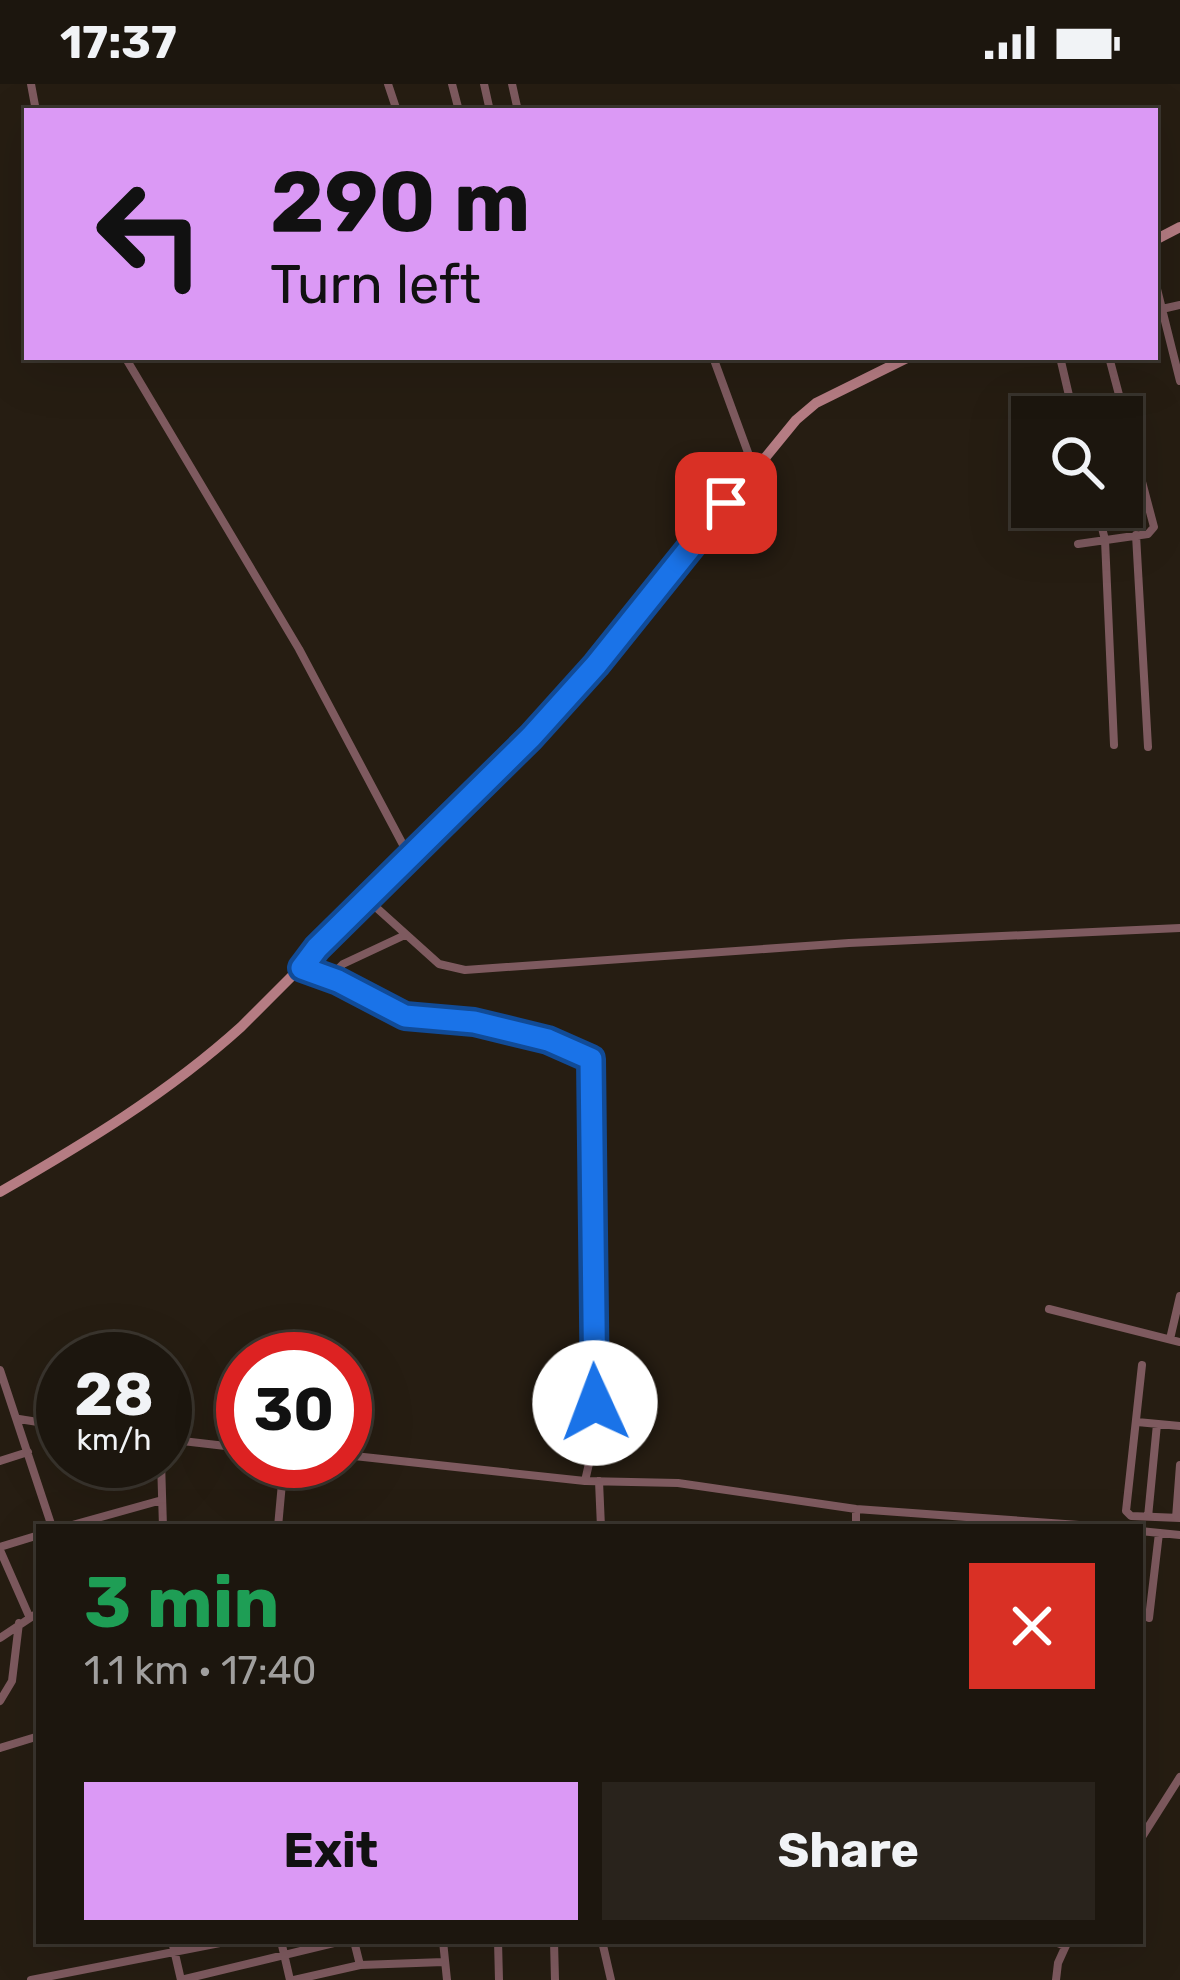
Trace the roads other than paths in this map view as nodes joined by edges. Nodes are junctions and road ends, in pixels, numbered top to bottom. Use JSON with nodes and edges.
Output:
{"nodes":[{"id":1,"x":1158,"y":293,"type":"edge"},
{"id":2,"x":1180,"y":305,"type":"edge"},
{"id":3,"x":1162,"y":309,"type":"junction"},
{"id":4,"x":127,"y":360,"type":"edge"},
{"id":5,"x":714,"y":360,"type":"edge"},
{"id":6,"x":903,"y":360,"type":"edge"},
{"id":7,"x":1061,"y":360,"type":"edge"},
{"id":8,"x":1110,"y":360,"type":"edge"},
{"id":9,"x":1180,"y":381,"type":"edge"},
{"id":10,"x":1069,"y":396,"type":"edge"},
{"id":11,"x":754,"y":469,"type":"junction"},
{"id":12,"x":1102,"y":528,"type":"edge"},
{"id":13,"x":1136,"y":536,"type":"junction"},
{"id":14,"x":1105,"y":540,"type":"junction"},
{"id":15,"x":1078,"y":544,"type":"dead end"},
{"id":16,"x":1114,"y":745,"type":"dead end"},
{"id":17,"x":1148,"y":747,"type":"dead end"},
{"id":18,"x":409,"y":856,"type":"junction"},
{"id":19,"x":368,"y":899,"type":"junction"},
{"id":20,"x":1180,"y":928,"type":"edge"},
{"id":21,"x":406,"y":934,"type":"junction"},
{"id":22,"x":302,"y":968,"type":"junction"},
{"id":23,"x":328,"y":977,"type":"junction"},
{"id":24,"x":0,"y":1192,"type":"edge"},
{"id":25,"x":1180,"y":1296,"type":"edge"},
{"id":26,"x":1049,"y":1309,"type":"dead end"},
{"id":27,"x":1175,"y":1340,"type":"edge"},
{"id":28,"x":1142,"y":1365,"type":"dead end"},
{"id":29,"x":0,"y":1370,"type":"edge"},
{"id":30,"x":4,"y":1393,"type":"edge"},
{"id":31,"x":19,"y":1419,"type":"junction"},
{"id":32,"x":36,"y":1422,"type":"edge"},
{"id":33,"x":1137,"y":1422,"type":"junction"},
{"id":34,"x":1157,"y":1424,"type":"junction"},
{"id":35,"x":1180,"y":1426,"type":"edge"},
{"id":36,"x":28,"y":1453,"type":"junction"},
{"id":37,"x":372,"y":1458,"type":"edge"},
{"id":38,"x":0,"y":1461,"type":"edge"},
{"id":39,"x":1180,"y":1465,"type":"edge"},
{"id":40,"x":1180,"y":1476,"type":"edge"},
{"id":41,"x":585,"y":1480,"type":"junction"},
{"id":42,"x":598,"y":1480,"type":"junction"},
{"id":43,"x":162,"y":1488,"type":"edge"},
{"id":44,"x":282,"y":1488,"type":"edge"},
{"id":45,"x":162,"y":1500,"type":"junction"},
{"id":46,"x":856,"y":1509,"type":"junction"},
{"id":47,"x":1148,"y":1516,"type":"junction"},
{"id":48,"x":1178,"y":1518,"type":"edge"},
{"id":49,"x":981,"y":1522,"type":"edge"},
{"id":50,"x":1010,"y":1523,"type":"edge"},
{"id":51,"x":51,"y":1524,"type":"edge"},
{"id":52,"x":75,"y":1524,"type":"edge"},
{"id":53,"x":163,"y":1524,"type":"edge"},
{"id":54,"x":278,"y":1524,"type":"edge"},
{"id":55,"x":601,"y":1524,"type":"edge"},
{"id":56,"x":856,"y":1524,"type":"edge"},
{"id":57,"x":1143,"y":1531,"type":"edge"},
{"id":58,"x":1159,"y":1533,"type":"junction"},
{"id":59,"x":36,"y":1535,"type":"edge"},
{"id":60,"x":1180,"y":1535,"type":"edge"},
{"id":61,"x":0,"y":1548,"type":"edge"},
{"id":62,"x":36,"y":1613,"type":"edge"},
{"id":63,"x":28,"y":1616,"type":"junction"},
{"id":64,"x":1149,"y":1618,"type":"dead end"},
{"id":65,"x":19,"y":1623,"type":"junction"},
{"id":66,"x":0,"y":1639,"type":"edge"},
{"id":67,"x":0,"y":1701,"type":"edge"},
{"id":68,"x":36,"y":1737,"type":"edge"},
{"id":69,"x":0,"y":1748,"type":"edge"},
{"id":70,"x":1180,"y":1777,"type":"edge"},
{"id":71,"x":1143,"y":1835,"type":"edge"},
{"id":72,"x":173,"y":1944,"type":"edge"},
{"id":73,"x":217,"y":1944,"type":"edge"},
{"id":74,"x":282,"y":1944,"type":"edge"},
{"id":75,"x":330,"y":1944,"type":"edge"},
{"id":76,"x":355,"y":1944,"type":"edge"},
{"id":77,"x":443,"y":1944,"type":"edge"},
{"id":78,"x":498,"y":1944,"type":"edge"},
{"id":79,"x":554,"y":1944,"type":"edge"},
{"id":80,"x":603,"y":1944,"type":"edge"},
{"id":81,"x":1067,"y":1944,"type":"edge"},
{"id":82,"x":175,"y":1954,"type":"junction"},
{"id":83,"x":284,"y":1955,"type":"junction"},
{"id":84,"x":444,"y":1962,"type":"junction"},
{"id":85,"x":360,"y":1965,"type":"junction"},
{"id":86,"x":53,"y":1978,"type":"edge"},
{"id":87,"x":31,"y":1980,"type":"edge"},
{"id":88,"x":181,"y":1980,"type":"edge"},
{"id":89,"x":292,"y":1980,"type":"edge"},
{"id":90,"x":447,"y":1980,"type":"edge"},
{"id":91,"x":500,"y":1980,"type":"edge"},
{"id":92,"x":555,"y":1980,"type":"edge"},
{"id":93,"x":611,"y":1980,"type":"edge"},
{"id":94,"x":1056,"y":1980,"type":"edge"}],
"edges":[{"from":1,"to":3,"type":"street"},
{"from":2,"to":3,"type":"street"},
{"from":3,"to":9,"type":"street"},
{"from":4,"to":18,"type":"street"},
{"from":5,"to":11,"type":"street"},
{"from":6,"to":11,"type":"main road"},
{"from":7,"to":10,"type":"street"},
{"from":8,"to":13,"type":"street"},
{"from":11,"to":18,"type":"main road"},
{"from":12,"to":14,"type":"street"},
{"from":13,"to":14,"type":"street"},
{"from":13,"to":17,"type":"street"},
{"from":14,"to":15,"type":"street"},
{"from":14,"to":16,"type":"street"},
{"from":18,"to":19,"type":"main road"},
{"from":19,"to":21,"type":"street"},
{"from":19,"to":22,"type":"main road"},
{"from":20,"to":21,"type":"street"},
{"from":21,"to":23,"type":"street"},
{"from":22,"to":23,"type":"street"},
{"from":22,"to":24,"type":"main road"},
{"from":23,"to":41,"type":"street"},
{"from":25,"to":27,"type":"street"},
{"from":26,"to":27,"type":"street"},
{"from":28,"to":33,"type":"street"},
{"from":29,"to":30,"type":"street"},
{"from":30,"to":31,"type":"street"},
{"from":31,"to":32,"type":"street"},
{"from":31,"to":36,"type":"street"},
{"from":33,"to":34,"type":"street"},
{"from":33,"to":47,"type":"street"},
{"from":34,"to":35,"type":"street"},
{"from":34,"to":47,"type":"street"},
{"from":36,"to":38,"type":"street"},
{"from":36,"to":51,"type":"street"},
{"from":37,"to":41,"type":"street"},
{"from":39,"to":40,"type":"street"},
{"from":40,"to":48,"type":"street"},
{"from":41,"to":42,"type":"street"},
{"from":42,"to":46,"type":"street"},
{"from":42,"to":55,"type":"street"},
{"from":43,"to":45,"type":"street"},
{"from":44,"to":54,"type":"street"},
{"from":45,"to":52,"type":"street"},
{"from":45,"to":53,"type":"street"},
{"from":46,"to":49,"type":"street"},
{"from":46,"to":56,"type":"street"},
{"from":47,"to":48,"type":"street"},
{"from":49,"to":50,"type":"street"},
{"from":57,"to":58,"type":"street"},
{"from":58,"to":60,"type":"street"},
{"from":58,"to":64,"type":"street"},
{"from":59,"to":61,"type":"street"},
{"from":61,"to":63,"type":"street"},
{"from":62,"to":63,"type":"street"},
{"from":63,"to":65,"type":"street"},
{"from":65,"to":66,"type":"street"},
{"from":65,"to":67,"type":"street"},
{"from":68,"to":69,"type":"street"},
{"from":70,"to":71,"type":"street"},
{"from":72,"to":82,"type":"street"},
{"from":73,"to":82,"type":"street"},
{"from":74,"to":83,"type":"street"},
{"from":75,"to":83,"type":"street"},
{"from":76,"to":85,"type":"street"},
{"from":77,"to":84,"type":"street"},
{"from":78,"to":91,"type":"street"},
{"from":79,"to":92,"type":"street"},
{"from":80,"to":93,"type":"street"},
{"from":81,"to":94,"type":"street"},
{"from":82,"to":86,"type":"street"},
{"from":82,"to":88,"type":"street"},
{"from":83,"to":88,"type":"street"},
{"from":83,"to":89,"type":"street"},
{"from":84,"to":85,"type":"street"},
{"from":84,"to":90,"type":"street"},
{"from":85,"to":89,"type":"street"},
{"from":86,"to":87,"type":"street"}]}
